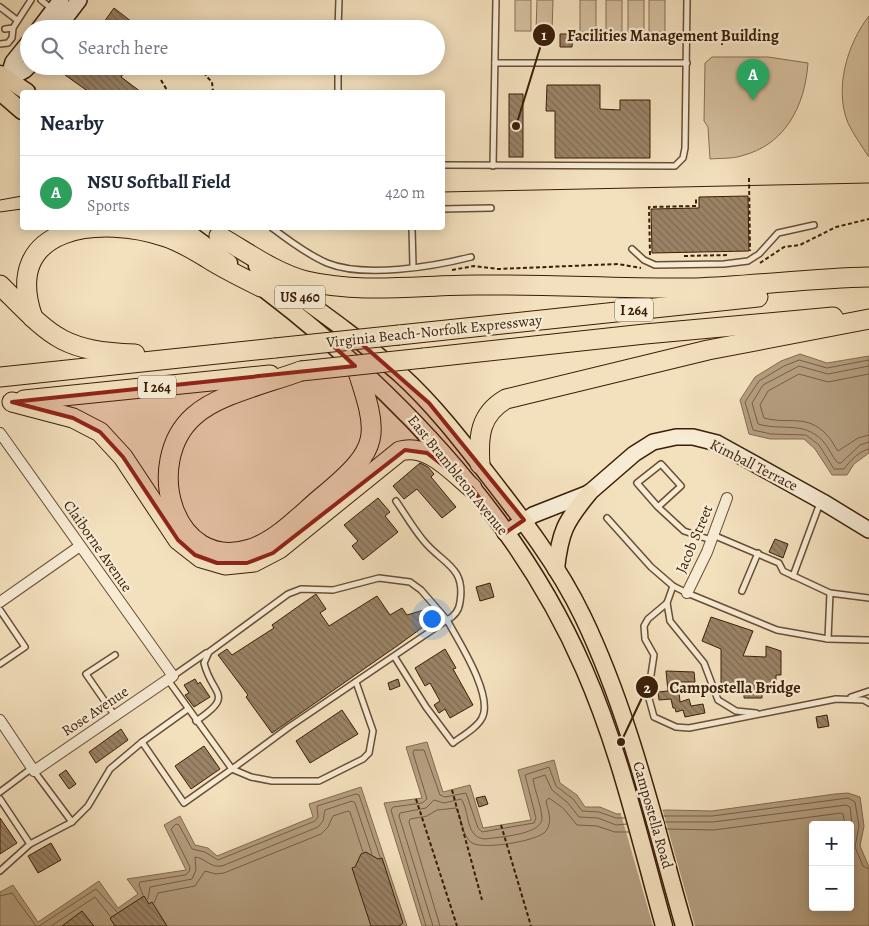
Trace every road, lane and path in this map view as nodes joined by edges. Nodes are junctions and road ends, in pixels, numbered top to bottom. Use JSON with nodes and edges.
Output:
{"nodes":[{"id":1,"x":31,"y":0,"type":"edge"},
{"id":2,"x":41,"y":0,"type":"edge"},
{"id":3,"x":78,"y":0,"type":"edge"},
{"id":4,"x":339,"y":0,"type":"edge"},
{"id":5,"x":496,"y":0,"type":"edge"},
{"id":6,"x":687,"y":0,"type":"edge"},
{"id":7,"x":58,"y":5,"type":"edge"},
{"id":8,"x":0,"y":7,"type":"edge"},
{"id":9,"x":18,"y":20,"type":"junction"},
{"id":10,"x":46,"y":20,"type":"edge"},
{"id":11,"x":64,"y":20,"type":"edge"},
{"id":12,"x":338,"y":20,"type":"edge"},
{"id":13,"x":13,"y":28,"type":"junction"},
{"id":14,"x":5,"y":30,"type":"dead end"},
{"id":15,"x":722,"y":30,"type":"dead end"},
{"id":16,"x":0,"y":44,"type":"edge"},
{"id":17,"x":722,"y":45,"type":"dead end"},
{"id":18,"x":20,"y":53,"type":"edge"},
{"id":19,"x":495,"y":63,"type":"junction"},
{"id":20,"x":687,"y":64,"type":"junction"},
{"id":21,"x":20,"y":73,"type":"edge"},
{"id":22,"x":206,"y":75,"type":"edge"},
{"id":23,"x":338,"y":75,"type":"edge"},
{"id":24,"x":161,"y":80,"type":"dead end"},
{"id":25,"x":2,"y":82,"type":"edge"},
{"id":26,"x":22,"y":90,"type":"edge"},
{"id":27,"x":167,"y":90,"type":"edge"},
{"id":28,"x":212,"y":90,"type":"edge"},
{"id":29,"x":338,"y":90,"type":"edge"},
{"id":30,"x":20,"y":108,"type":"edge"},
{"id":31,"x":445,"y":165,"type":"edge"},
{"id":32,"x":494,"y":166,"type":"junction"},
{"id":33,"x":749,"y":178,"type":"dead end"},
{"id":34,"x":696,"y":199,"type":"dead end"},
{"id":35,"x":491,"y":208,"type":"dead end"},
{"id":36,"x":445,"y":209,"type":"edge"},
{"id":37,"x":869,"y":220,"type":"edge"},
{"id":38,"x":814,"y":225,"type":"dead end"},
{"id":39,"x":73,"y":230,"type":"edge"},
{"id":40,"x":128,"y":230,"type":"edge"},
{"id":41,"x":185,"y":230,"type":"edge"},
{"id":42,"x":275,"y":230,"type":"edge"},
{"id":43,"x":412,"y":230,"type":"edge"},
{"id":44,"x":214,"y":232,"type":"edge"},
{"id":45,"x":632,"y":249,"type":"dead end"},
{"id":46,"x":747,"y":254,"type":"dead end"},
{"id":47,"x":736,"y":255,"type":"dead end"},
{"id":48,"x":654,"y":256,"type":"dead end"},
{"id":49,"x":678,"y":256,"type":"dead end"},
{"id":50,"x":471,"y":257,"type":"dead end"},
{"id":51,"x":758,"y":264,"type":"dead end"},
{"id":52,"x":413,"y":266,"type":"junction"},
{"id":53,"x":650,"y":270,"type":"dead end"},
{"id":54,"x":446,"y":271,"type":"dead end"},
{"id":55,"x":869,"y":277,"type":"edge"},
{"id":56,"x":0,"y":284,"type":"edge"},
{"id":57,"x":869,"y":285,"type":"edge"},
{"id":58,"x":261,"y":287,"type":"junction"},
{"id":59,"x":869,"y":313,"type":"edge"},
{"id":60,"x":33,"y":318,"type":"junction"},
{"id":61,"x":869,"y":320,"type":"edge"},
{"id":62,"x":202,"y":356,"type":"junction"},
{"id":63,"x":356,"y":366,"type":"junction"},
{"id":64,"x":301,"y":371,"type":"junction"},
{"id":65,"x":0,"y":378,"type":"edge"},
{"id":66,"x":6,"y":402,"type":"edge"},
{"id":67,"x":0,"y":433,"type":"edge"},
{"id":68,"x":480,"y":464,"type":"junction"},
{"id":69,"x":472,"y":488,"type":"junction"},
{"id":70,"x":589,"y":493,"type":"junction"},
{"id":71,"x":727,"y":498,"type":"dead end"},
{"id":72,"x":821,"y":500,"type":"junction"},
{"id":73,"x":396,"y":501,"type":"dead end"},
{"id":74,"x":658,"y":507,"type":"junction"},
{"id":75,"x":607,"y":518,"type":"dead end"},
{"id":76,"x":524,"y":520,"type":"junction"},
{"id":77,"x":869,"y":530,"type":"edge"},
{"id":78,"x":505,"y":532,"type":"junction"},
{"id":79,"x":712,"y":538,"type":"junction"},
{"id":80,"x":80,"y":546,"type":"junction"},
{"id":81,"x":758,"y":553,"type":"junction"},
{"id":82,"x":556,"y":570,"type":"junction"},
{"id":83,"x":793,"y":576,"type":"junction"},
{"id":84,"x":537,"y":581,"type":"joint"},
{"id":85,"x":673,"y":586,"type":"junction"},
{"id":86,"x":742,"y":591,"type":"dead end"},
{"id":87,"x":687,"y":593,"type":"junction"},
{"id":88,"x":830,"y":593,"type":"junction"},
{"id":89,"x":869,"y":598,"type":"edge"},
{"id":90,"x":0,"y":602,"type":"edge"},
{"id":91,"x":667,"y":603,"type":"junction"},
{"id":92,"x":0,"y":610,"type":"edge"},
{"id":93,"x":447,"y":620,"type":"junction"},
{"id":94,"x":828,"y":639,"type":"junction"},
{"id":95,"x":869,"y":640,"type":"edge"},
{"id":96,"x":208,"y":652,"type":"junction"},
{"id":97,"x":115,"y":655,"type":"dead end"},
{"id":98,"x":394,"y":656,"type":"junction"},
{"id":99,"x":0,"y":664,"type":"edge"},
{"id":100,"x":170,"y":678,"type":"junction"},
{"id":101,"x":356,"y":682,"type":"junction"},
{"id":102,"x":869,"y":691,"type":"edge"},
{"id":103,"x":848,"y":698,"type":"junction"},
{"id":104,"x":869,"y":704,"type":"edge"},
{"id":105,"x":188,"y":709,"type":"junction"},
{"id":106,"x":761,"y":714,"type":"junction"},
{"id":107,"x":115,"y":716,"type":"junction"},
{"id":108,"x":0,"y":720,"type":"edge"},
{"id":109,"x":196,"y":721,"type":"junction"},
{"id":110,"x":142,"y":742,"type":"junction"},
{"id":111,"x":33,"y":769,"type":"junction"},
{"id":112,"x":232,"y":769,"type":"junction"},
{"id":113,"x":452,"y":790,"type":"dead end"},
{"id":114,"x":0,"y":792,"type":"edge"},
{"id":115,"x":416,"y":799,"type":"dead end"},
{"id":116,"x":0,"y":800,"type":"edge"},
{"id":117,"x":72,"y":822,"type":"junction"},
{"id":118,"x":501,"y":825,"type":"dead end"},
{"id":119,"x":30,"y":844,"type":"junction"},
{"id":120,"x":0,"y":871,"type":"edge"},
{"id":121,"x":482,"y":900,"type":"dead end"},
{"id":122,"x":457,"y":926,"type":"edge"},
{"id":123,"x":531,"y":926,"type":"edge"},
{"id":124,"x":664,"y":926,"type":"edge"},
{"id":125,"x":684,"y":926,"type":"edge"}],
"edges":[{"from":1,"to":9,"type":"lane"},
{"from":2,"to":7,"type":"lane"},
{"from":3,"to":11,"type":"street"},
{"from":4,"to":12,"type":"lane"},
{"from":5,"to":19,"type":"lane"},
{"from":6,"to":20,"type":"lane"},
{"from":7,"to":10,"type":"street"},
{"from":8,"to":9,"type":"lane"},
{"from":9,"to":13,"type":"lane"},
{"from":13,"to":14,"type":"lane"},
{"from":13,"to":16,"type":"lane"},
{"from":15,"to":17,"type":"path"},
{"from":18,"to":25,"type":"street"},
{"from":19,"to":20,"type":"lane"},
{"from":19,"to":32,"type":"lane"},
{"from":20,"to":32,"type":"lane"},
{"from":21,"to":25,"type":"street"},
{"from":22,"to":28,"type":"path"},
{"from":23,"to":29,"type":"lane"},
{"from":24,"to":27,"type":"path"},
{"from":25,"to":26,"type":"main road"},
{"from":25,"to":30,"type":"main road"},
{"from":31,"to":32,"type":"lane"},
{"from":33,"to":46,"type":"path"},
{"from":34,"to":48,"type":"path"},
{"from":35,"to":36,"type":"lane"},
{"from":37,"to":51,"type":"path"},
{"from":38,"to":45,"type":"lane"},
{"from":39,"to":60,"type":"highway"},
{"from":40,"to":58,"type":"highway"},
{"from":41,"to":58,"type":"main road","name":"East Brambleton Avenue","number":"US 460"},
{"from":42,"to":52,"type":"lane"},
{"from":43,"to":52,"type":"lane"},
{"from":44,"to":55,"type":"highway"},
{"from":44,"to":68,"type":"main road","name":"East Brambleton Avenue","number":"US 460"},
{"from":47,"to":49,"type":"path"},
{"from":50,"to":52,"type":"lane"},
{"from":53,"to":54,"type":"path"},
{"from":56,"to":60,"type":"highway"},
{"from":57,"to":62,"type":"highway","name":"Virginia Beach-Norfolk Expressway","number":"I 264","bridge":true},
{"from":58,"to":63,"type":"main road","name":"East Brambleton Avenue","number":"US 460"},
{"from":59,"to":64,"type":"highway","name":"Virginia Beach-Norfolk Expressway","number":"I 264","bridge":true},
{"from":60,"to":62,"type":"highway"},
{"from":61,"to":68,"type":"highway"},
{"from":62,"to":65,"type":"highway","name":"Virginia Beach-Norfolk Expressway","number":"I 264"},
{"from":63,"to":64,"type":"highway"},
{"from":63,"to":69,"type":"main road","name":"East Brambleton Avenue","number":"US 460"},
{"from":64,"to":66,"type":"highway","name":"Virginia Beach-Norfolk Expressway","number":"I 264"},
{"from":66,"to":69,"type":"highway"},
{"from":67,"to":80,"type":"street","name":"Claiborne Avenue"},
{"from":68,"to":76,"type":"main road","name":"East Brambleton Avenue","number":"US 460"},
{"from":69,"to":78,"type":"main road","name":"East Brambleton Avenue","number":"US 460"},
{"from":70,"to":72,"type":"street","name":"Kimball Terrace"},
{"from":70,"to":76,"type":"street","name":"Kimball Terrace"},
{"from":70,"to":82,"type":"main road"},
{"from":71,"to":79,"type":"street","name":"Jacob Street"},
{"from":72,"to":77,"type":"street","name":"Kimball Terrace"},
{"from":72,"to":83,"type":"lane"},
{"from":73,"to":93,"type":"lane"},
{"from":74,"to":74,"type":"lane"},
{"from":74,"to":79,"type":"lane"},
{"from":75,"to":85,"type":"lane"},
{"from":76,"to":78,"type":"street","name":"Kimball Terrace"},
{"from":76,"to":82,"type":"main road","name":"East Brambleton Avenue","number":"US 460"},
{"from":78,"to":84,"type":"main road","name":"East Brambleton Avenue","number":"US 460"},
{"from":79,"to":81,"type":"lane"},
{"from":79,"to":87,"type":"street","name":"Jacob Street"},
{"from":80,"to":90,"type":"street"},
{"from":80,"to":100,"type":"street","name":"Claiborne Avenue"},
{"from":81,"to":83,"type":"lane"},
{"from":81,"to":86,"type":"lane"},
{"from":82,"to":125,"type":"main road","name":"Campostella Road","number":"US 460"},
{"from":83,"to":88,"type":"lane"},
{"from":84,"to":124,"type":"main road","name":"Campostella Road","number":"US 460"},
{"from":85,"to":87,"type":"lane"},
{"from":85,"to":91,"type":"lane"},
{"from":87,"to":94,"type":"lane"},
{"from":88,"to":89,"type":"lane"},
{"from":88,"to":94,"type":"lane"},
{"from":91,"to":106,"type":"lane"},
{"from":91,"to":106,"type":"lane"},
{"from":92,"to":99,"type":"lane"},
{"from":93,"to":96,"type":"lane"},
{"from":93,"to":98,"type":"lane"},
{"from":93,"to":98,"type":"lane"},
{"from":94,"to":95,"type":"lane"},
{"from":96,"to":100,"type":"lane"},
{"from":96,"to":109,"type":"lane"},
{"from":97,"to":107,"type":"lane"},
{"from":98,"to":101,"type":"lane"},
{"from":100,"to":105,"type":"lane"},
{"from":100,"to":107,"type":"street","name":"Rose Avenue"},
{"from":101,"to":112,"type":"lane"},
{"from":101,"to":112,"type":"lane"},
{"from":102,"to":103,"type":"lane"},
{"from":103,"to":104,"type":"lane"},
{"from":103,"to":106,"type":"lane"},
{"from":105,"to":109,"type":"lane"},
{"from":105,"to":110,"type":"lane"},
{"from":107,"to":111,"type":"street","name":"Rose Avenue"},
{"from":108,"to":111,"type":"street"},
{"from":109,"to":112,"type":"lane"},
{"from":110,"to":112,"type":"lane"},
{"from":110,"to":117,"type":"lane"},
{"from":111,"to":114,"type":"lane"},
{"from":111,"to":117,"type":"lane"},
{"from":113,"to":121,"type":"path"},
{"from":115,"to":122,"type":"path"},
{"from":116,"to":119,"type":"lane"},
{"from":117,"to":119,"type":"lane"},
{"from":118,"to":123,"type":"path"},
{"from":119,"to":120,"type":"lane"}]}
